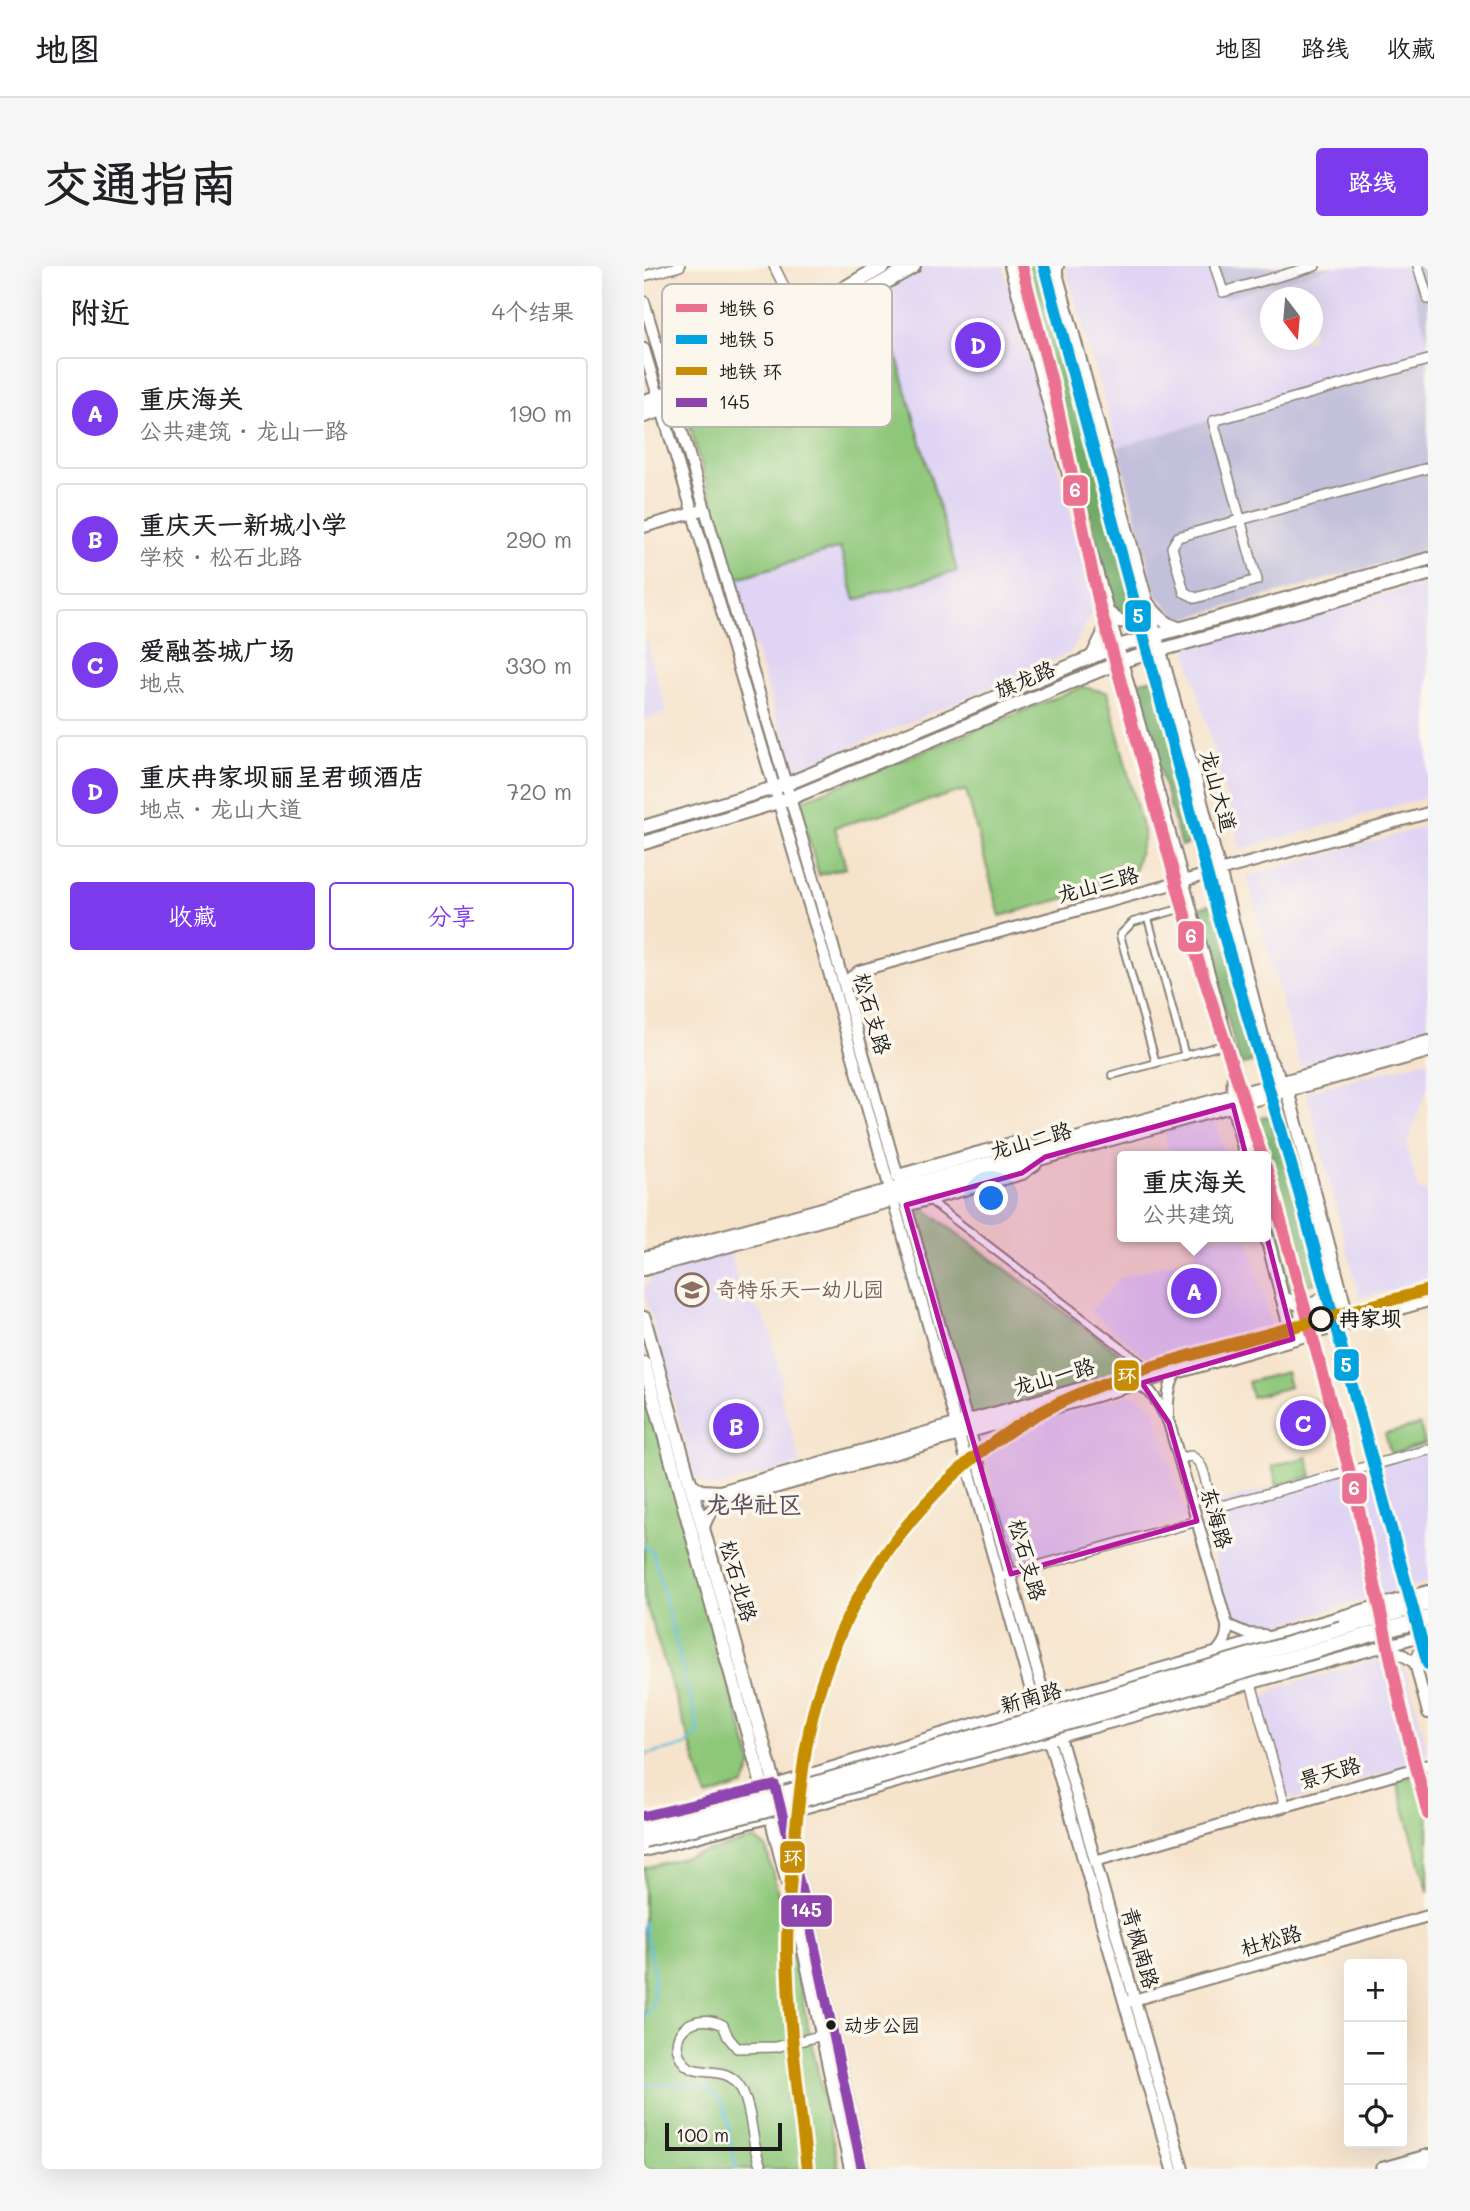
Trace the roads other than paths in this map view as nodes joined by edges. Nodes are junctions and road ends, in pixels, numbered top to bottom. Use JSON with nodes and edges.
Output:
{"nodes":[{"id":1,"x":680,"y":266,"type":"edge"},
{"id":2,"x":774,"y":266,"type":"edge"},
{"id":3,"x":883,"y":266,"type":"edge"},
{"id":4,"x":913,"y":266,"type":"edge"},
{"id":5,"x":1011,"y":266,"type":"edge"},
{"id":6,"x":1215,"y":266,"type":"edge"},
{"id":7,"x":1315,"y":266,"type":"edge"},
{"id":8,"x":1418,"y":266,"type":"edge"},
{"id":9,"x":1055,"y":267,"type":"edge"},
{"id":10,"x":644,"y":276,"type":"edge"},
{"id":11,"x":783,"y":284,"type":"edge"},
{"id":12,"x":853,"y":284,"type":"edge"},
{"id":13,"x":880,"y":284,"type":"edge"},
{"id":14,"x":1428,"y":299,"type":"edge"},
{"id":15,"x":644,"y":302,"type":"edge"},
{"id":16,"x":644,"y":349,"type":"edge"},
{"id":17,"x":1428,"y":360,"type":"edge"},
{"id":18,"x":662,"y":401,"type":"edge"},
{"id":19,"x":644,"y":415,"type":"edge"},
{"id":20,"x":669,"y":427,"type":"edge"},
{"id":21,"x":672,"y":427,"type":"edge"},
{"id":22,"x":1428,"y":468,"type":"edge"},
{"id":23,"x":705,"y":509,"type":"junction"},
{"id":24,"x":692,"y":513,"type":"junction"},
{"id":25,"x":1240,"y":520,"type":"junction"},
{"id":26,"x":644,"y":527,"type":"edge"},
{"id":27,"x":1428,"y":559,"type":"edge"},
{"id":28,"x":1428,"y":574,"type":"edge"},
{"id":29,"x":1146,"y":602,"type":"junction"},
{"id":30,"x":1107,"y":612,"type":"junction"},
{"id":31,"x":1182,"y":629,"type":"junction"},
{"id":32,"x":1157,"y":642,"type":"junction"},
{"id":33,"x":1118,"y":646,"type":"junction"},
{"id":34,"x":1092,"y":657,"type":"junction"},
{"id":35,"x":1122,"y":661,"type":"junction"},
{"id":36,"x":787,"y":784,"type":"junction"},
{"id":37,"x":773,"y":789,"type":"junction"},
{"id":38,"x":784,"y":800,"type":"junction"},
{"id":39,"x":1428,"y":813,"type":"edge"},
{"id":40,"x":644,"y":827,"type":"edge"},
{"id":41,"x":644,"y":842,"type":"edge"},
{"id":42,"x":1220,"y":871,"type":"junction"},
{"id":43,"x":1183,"y":881,"type":"junction"},
{"id":44,"x":1190,"y":906,"type":"junction"},
{"id":45,"x":1148,"y":918,"type":"junction"},
{"id":46,"x":838,"y":963,"type":"junction"},
{"id":47,"x":859,"y":971,"type":"junction"},
{"id":48,"x":845,"y":987,"type":"junction"},
{"id":49,"x":1428,"y":1042,"type":"edge"},
{"id":50,"x":1227,"y":1044,"type":"junction"},
{"id":51,"x":1428,"y":1051,"type":"edge"},
{"id":52,"x":1185,"y":1056,"type":"junction"},
{"id":53,"x":1156,"y":1063,"type":"junction"},
{"id":54,"x":1112,"y":1075,"type":"dead end"},
{"id":55,"x":1284,"y":1086,"type":"junction"},
{"id":56,"x":1233,"y":1100,"type":"junction"},
{"id":57,"x":1245,"y":1151,"type":"edge"},
{"id":58,"x":1044,"y":1153,"type":"junction"},
{"id":59,"x":899,"y":1193,"type":"junction"},
{"id":60,"x":927,"y":1199,"type":"junction"},
{"id":61,"x":1268,"y":1242,"type":"edge"},
{"id":62,"x":644,"y":1258,"type":"edge"},
{"id":63,"x":644,"y":1269,"type":"edge"},
{"id":64,"x":1336,"y":1276,"type":"junction"},
{"id":65,"x":1428,"y":1290,"type":"edge"},
{"id":66,"x":1282,"y":1297,"type":"junction"},
{"id":67,"x":1428,"y":1300,"type":"edge"},
{"id":68,"x":644,"y":1318,"type":"edge"},
{"id":69,"x":1347,"y":1319,"type":"junction"},
{"id":70,"x":1291,"y":1334,"type":"junction"},
{"id":71,"x":644,"y":1363,"type":"edge"},
{"id":72,"x":1149,"y":1370,"type":"junction"},
{"id":73,"x":1175,"y":1374,"type":"junction"},
{"id":74,"x":1139,"y":1384,"type":"junction"},
{"id":75,"x":1163,"y":1403,"type":"junction"},
{"id":76,"x":964,"y":1429,"type":"junction"},
{"id":77,"x":1428,"y":1450,"type":"edge"},
{"id":78,"x":1179,"y":1458,"type":"junction"},
{"id":79,"x":691,"y":1484,"type":"junction"},
{"id":80,"x":1197,"y":1521,"type":"junction"},
{"id":81,"x":703,"y":1527,"type":"junction"},
{"id":82,"x":1005,"y":1576,"type":"junction"},
{"id":83,"x":1428,"y":1591,"type":"edge"},
{"id":84,"x":1428,"y":1603,"type":"edge"},
{"id":85,"x":1428,"y":1618,"type":"edge"},
{"id":86,"x":1227,"y":1625,"type":"junction"},
{"id":87,"x":1428,"y":1634,"type":"edge"},
{"id":88,"x":1343,"y":1635,"type":"junction"},
{"id":89,"x":1272,"y":1636,"type":"junction"},
{"id":90,"x":1428,"y":1640,"type":"edge"},
{"id":91,"x":1382,"y":1646,"type":"junction"},
{"id":92,"x":1217,"y":1652,"type":"junction"},
{"id":93,"x":1415,"y":1663,"type":"junction"},
{"id":94,"x":1251,"y":1683,"type":"junction"},
{"id":95,"x":1041,"y":1704,"type":"junction"},
{"id":96,"x":1428,"y":1713,"type":"edge"},
{"id":97,"x":1054,"y":1739,"type":"junction"},
{"id":98,"x":1428,"y":1765,"type":"edge"},
{"id":99,"x":769,"y":1786,"type":"junction"},
{"id":100,"x":1285,"y":1806,"type":"junction"},
{"id":101,"x":644,"y":1816,"type":"edge"},
{"id":102,"x":777,"y":1816,"type":"junction"},
{"id":103,"x":644,"y":1829,"type":"edge"},
{"id":104,"x":644,"y":1840,"type":"edge"},
{"id":105,"x":644,"y":1850,"type":"edge"},
{"id":106,"x":1095,"y":1861,"type":"junction"},
{"id":107,"x":1428,"y":1916,"type":"edge"},
{"id":108,"x":1130,"y":2001,"type":"junction"},
{"id":109,"x":827,"y":2034,"type":"junction"},
{"id":110,"x":1428,"y":2156,"type":"edge"},
{"id":111,"x":1428,"y":2166,"type":"edge"},
{"id":112,"x":762,"y":2169,"type":"edge"},
{"id":113,"x":851,"y":2169,"type":"edge"},
{"id":114,"x":862,"y":2169,"type":"edge"},
{"id":115,"x":1172,"y":2169,"type":"edge"},
{"id":116,"x":1183,"y":2169,"type":"edge"},
{"id":117,"x":1382,"y":2169,"type":"edge"},
{"id":118,"x":1416,"y":2169,"type":"edge"}],
"edges":[{"from":1,"to":10,"type":"street"},
{"from":2,"to":11,"type":"street"},
{"from":3,"to":12,"type":"main road"},
{"from":4,"to":13,"type":"main road"},
{"from":5,"to":30,"type":"main road"},
{"from":6,"to":7,"type":"street"},
{"from":8,"to":14,"type":"street"},
{"from":9,"to":29,"type":"main road","name":"龙山大道"},
{"from":15,"to":18,"type":"street","name":"松石支路"},
{"from":16,"to":18,"type":"street","name":"松石支路"},
{"from":17,"to":25,"type":"street"},
{"from":18,"to":19,"type":"main road"},
{"from":20,"to":24,"type":"street","name":"松石支路"},
{"from":21,"to":23,"type":"street","name":"松石支路"},
{"from":22,"to":25,"type":"street"},
{"from":23,"to":24,"type":"street"},
{"from":23,"to":36,"type":"street","name":"松石支路"},
{"from":24,"to":26,"type":"street"},
{"from":24,"to":37,"type":"street","name":"松石支路"},
{"from":25,"to":25,"type":"street"},
{"from":27,"to":31,"type":"main road"},
{"from":28,"to":32,"type":"main road","name":"旗龙路"},
{"from":29,"to":30,"type":"main road"},
{"from":29,"to":31,"type":"main road"},
{"from":29,"to":32,"type":"main road","name":"龙山大道"},
{"from":30,"to":33,"type":"main road"},
{"from":30,"to":34,"type":"main road"},
{"from":31,"to":32,"type":"main road"},
{"from":32,"to":33,"type":"main road"},
{"from":32,"to":35,"type":"main road","name":"旗龙路"},
{"from":32,"to":42,"type":"main road","name":"龙山大道"},
{"from":33,"to":34,"type":"main road"},
{"from":33,"to":35,"type":"main road"},
{"from":34,"to":36,"type":"main road"},
{"from":35,"to":38,"type":"main road","name":"旗龙路"},
{"from":35,"to":43,"type":"main road"},
{"from":36,"to":37,"type":"main road"},
{"from":36,"to":38,"type":"street","name":"松石支路"},
{"from":37,"to":38,"type":"street","name":"松石支路"},
{"from":37,"to":40,"type":"main road"},
{"from":38,"to":41,"type":"main road","name":"旗龙路"},
{"from":38,"to":46,"type":"street","name":"松石支路"},
{"from":38,"to":59,"type":"street","name":"松石支路"},
{"from":39,"to":42,"type":"street","name":"龙山三路"},
{"from":42,"to":43,"type":"street","name":"龙山三路"},
{"from":42,"to":55,"type":"main road","name":"龙山大道"},
{"from":43,"to":44,"type":"main road"},
{"from":43,"to":47,"type":"street","name":"龙山三路"},
{"from":44,"to":45,"type":"street"},
{"from":44,"to":50,"type":"main road"},
{"from":45,"to":52,"type":"street"},
{"from":45,"to":53,"type":"street"},
{"from":46,"to":47,"type":"street"},
{"from":46,"to":48,"type":"street","name":"松石支路"},
{"from":47,"to":48,"type":"street"},
{"from":48,"to":59,"type":"street","name":"松石支路"},
{"from":49,"to":55,"type":"main road","name":"龙山二路"},
{"from":50,"to":52,"type":"street"},
{"from":50,"to":56,"type":"main road"},
{"from":51,"to":55,"type":"main road","name":"龙山二路"},
{"from":52,"to":53,"type":"street"},
{"from":53,"to":54,"type":"street"},
{"from":55,"to":56,"type":"main road","name":"龙山二路"},
{"from":55,"to":64,"type":"main road","name":"龙山大道"},
{"from":56,"to":57,"type":"main road"},
{"from":56,"to":58,"type":"main road","name":"龙山二路"},
{"from":58,"to":59,"type":"main road","name":"龙山二路"},
{"from":58,"to":59,"type":"main road"},
{"from":58,"to":60,"type":"main road"},
{"from":59,"to":60,"type":"main road"},
{"from":59,"to":62,"type":"main road","name":"龙山二路"},
{"from":59,"to":63,"type":"main road","name":"龙山二路"},
{"from":59,"to":76,"type":"street","name":"松石支路"},
{"from":60,"to":72,"type":"street"},
{"from":61,"to":66,"type":"main road"},
{"from":64,"to":66,"type":"main road"},
{"from":64,"to":69,"type":"main road","name":"龙山大道"},
{"from":65,"to":69,"type":"main road","name":"龙山一路"},
{"from":66,"to":70,"type":"main road"},
{"from":67,"to":69,"type":"main road","name":"龙山一路"},
{"from":68,"to":79,"type":"main road","name":"松石北路"},
{"from":69,"to":70,"type":"main road","name":"龙山一路"},
{"from":70,"to":72,"type":"main road","name":"龙山一路"},
{"from":70,"to":73,"type":"main road","name":"龙山一路"},
{"from":71,"to":99,"type":"main road","name":"松石北路"},
{"from":72,"to":76,"type":"main road","name":"龙山一路"},
{"from":73,"to":74,"type":"main road","name":"龙山一路"},
{"from":73,"to":75,"type":"street"},
{"from":74,"to":75,"type":"street"},
{"from":74,"to":76,"type":"main road","name":"龙山一路"},
{"from":75,"to":78,"type":"street","name":"东海路"},
{"from":76,"to":79,"type":"main road","name":"龙山一路"},
{"from":76,"to":81,"type":"main road","name":"龙山一路"},
{"from":76,"to":82,"type":"street","name":"松石支路"},
{"from":77,"to":78,"type":"street"},
{"from":78,"to":80,"type":"street","name":"东海路"},
{"from":79,"to":81,"type":"main road","name":"松石北路"},
{"from":80,"to":82,"type":"street"},
{"from":80,"to":86,"type":"street","name":"东海路"},
{"from":81,"to":99,"type":"main road","name":"松石北路"},
{"from":82,"to":95,"type":"street","name":"松石支路"},
{"from":83,"to":89,"type":"street","name":"新南路"},
{"from":84,"to":88,"type":"main road","name":"新南路"},
{"from":85,"to":88,"type":"main road","name":"新南路"},
{"from":86,"to":89,"type":"street"},
{"from":86,"to":92,"type":"street"},
{"from":87,"to":91,"type":"street"},
{"from":88,"to":103,"type":"main road","name":"新南路","bridge":true},
{"from":88,"to":104,"type":"main road","name":"新南路","bridge":true},
{"from":89,"to":92,"type":"street","name":"新南路"},
{"from":90,"to":93,"type":"street"},
{"from":91,"to":93,"type":"street"},
{"from":91,"to":94,"type":"street"},
{"from":92,"to":95,"type":"street","name":"新南路"},
{"from":93,"to":96,"type":"street"},
{"from":94,"to":97,"type":"street"},
{"from":94,"to":100,"type":"street","name":"景天路"},
{"from":95,"to":97,"type":"street","name":"松石支路"},
{"from":95,"to":99,"type":"street","name":"新南路"},
{"from":97,"to":102,"type":"street"},
{"from":97,"to":106,"type":"street","name":"青枫南路"},
{"from":97,"to":108,"type":"street","name":"青枫南路"},
{"from":98,"to":100,"type":"street","name":"景天路"},
{"from":99,"to":101,"type":"street","name":"新南路"},
{"from":99,"to":102,"type":"main road","name":"松石北路"},
{"from":100,"to":106,"type":"street"},
{"from":102,"to":105,"type":"street"},
{"from":102,"to":109,"type":"main road","name":"松石北路"},
{"from":106,"to":108,"type":"street","name":"青枫南路"},
{"from":107,"to":108,"type":"street","name":"杜松路"},
{"from":108,"to":115,"type":"street","name":"青枫南路"},
{"from":108,"to":116,"type":"street","name":"青枫南路"},
{"from":109,"to":112,"type":"street"},
{"from":109,"to":113,"type":"main road"},
{"from":109,"to":114,"type":"main road"},
{"from":110,"to":117,"type":"main road"},
{"from":111,"to":118,"type":"main road"}]}
